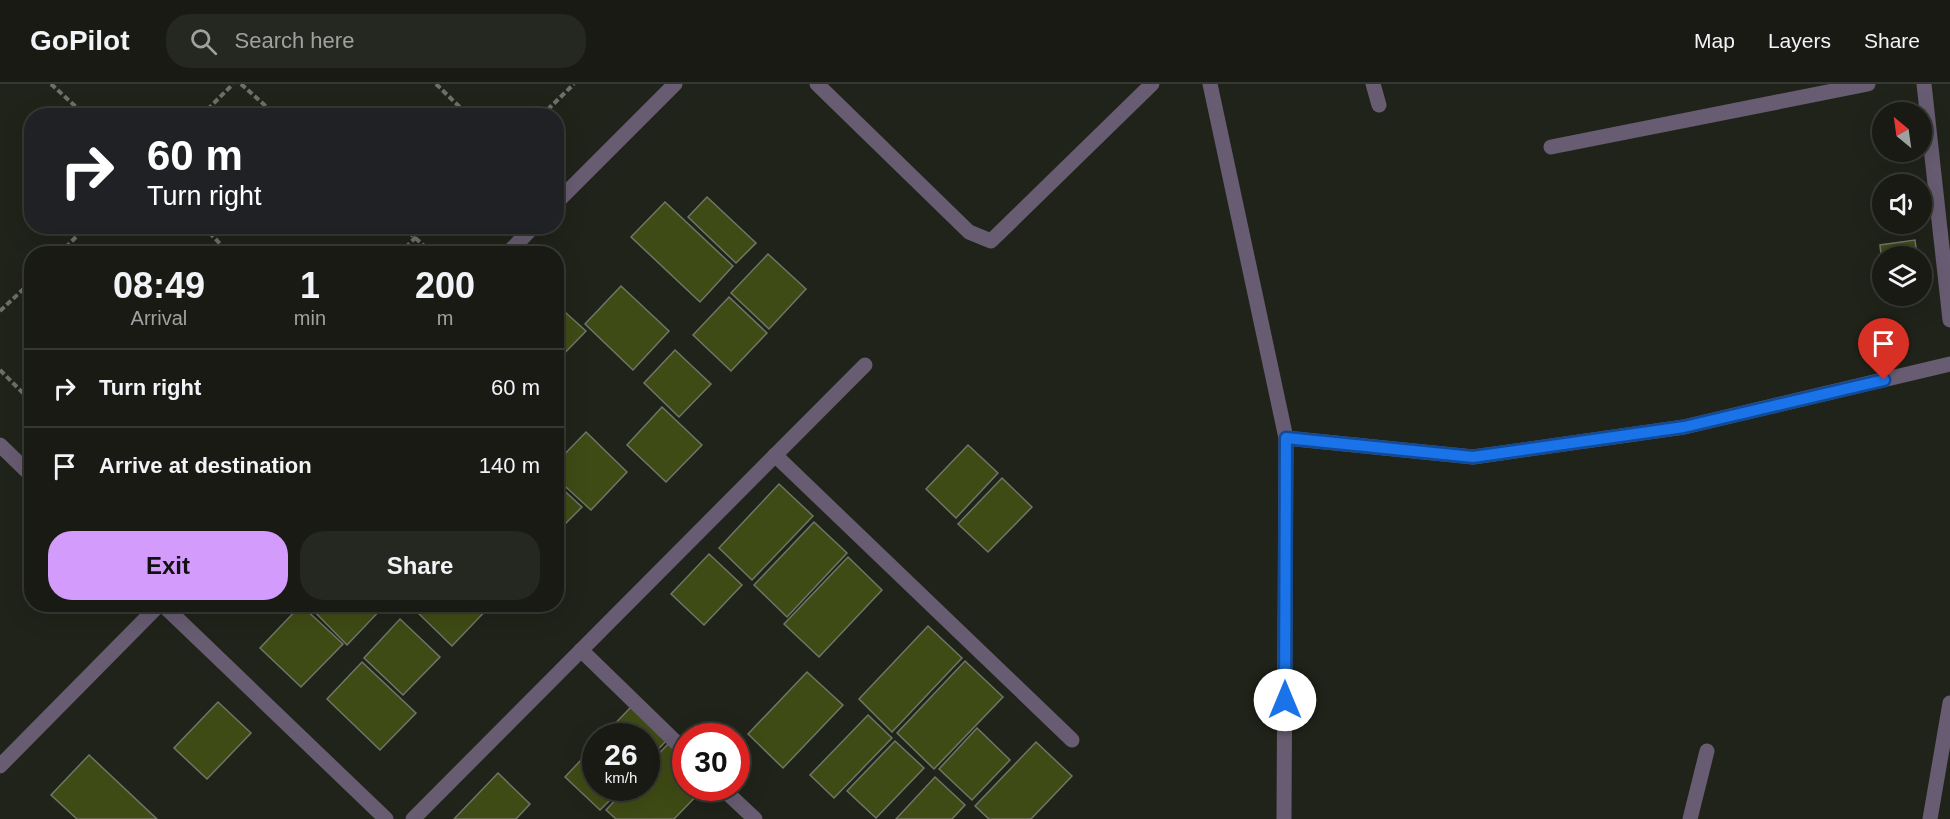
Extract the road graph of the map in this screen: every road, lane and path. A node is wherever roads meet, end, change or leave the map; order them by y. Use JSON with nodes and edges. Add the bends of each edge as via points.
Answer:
{"nodes":[{"id":1,"x":51,"y":84,"type":"edge"},
{"id":2,"x":234,"y":84,"type":"edge"},
{"id":3,"x":241,"y":84,"type":"edge"},
{"id":4,"x":436,"y":84,"type":"edge"},
{"id":5,"x":574,"y":84,"type":"edge"},
{"id":6,"x":675,"y":84,"type":"edge"},
{"id":7,"x":817,"y":84,"type":"edge"},
{"id":8,"x":1152,"y":84,"type":"edge"},
{"id":9,"x":1210,"y":84,"type":"edge"},
{"id":10,"x":1373,"y":84,"type":"edge"},
{"id":11,"x":1868,"y":84,"type":"edge"},
{"id":12,"x":1924,"y":84,"type":"edge"},
{"id":13,"x":1379,"y":105,"type":"dead end"},
{"id":14,"x":77,"y":108,"type":"edge"},
{"id":15,"x":209,"y":108,"type":"edge"},
{"id":16,"x":268,"y":108,"type":"edge"},
{"id":17,"x":461,"y":108,"type":"edge"},
{"id":18,"x":549,"y":108,"type":"edge"},
{"id":19,"x":1551,"y":147,"type":"dead end"},
{"id":20,"x":564,"y":195,"type":"edge"},
{"id":21,"x":79,"y":234,"type":"edge"},
{"id":22,"x":211,"y":234,"type":"edge"},
{"id":23,"x":411,"y":234,"type":"edge"},
{"id":24,"x":419,"y":234,"type":"edge"},
{"id":25,"x":526,"y":234,"type":"edge"},
{"id":26,"x":415,"y":238,"type":"junction"},
{"id":27,"x":67,"y":246,"type":"edge"},
{"id":28,"x":222,"y":246,"type":"edge"},
{"id":29,"x":407,"y":246,"type":"edge"},
{"id":30,"x":424,"y":246,"type":"edge"},
{"id":31,"x":515,"y":246,"type":"edge"},
{"id":32,"x":24,"y":288,"type":"edge"},
{"id":33,"x":0,"y":311,"type":"edge"},
{"id":34,"x":1950,"y":320,"type":"edge"},
{"id":35,"x":1950,"y":364,"type":"edge"},
{"id":36,"x":865,"y":365,"type":"dead end"},
{"id":37,"x":0,"y":370,"type":"edge"},
{"id":38,"x":24,"y":394,"type":"edge"},
{"id":39,"x":1286,"y":438,"type":"junction"},
{"id":40,"x":0,"y":445,"type":"edge"},
{"id":41,"x":775,"y":455,"type":"junction"},
{"id":42,"x":24,"y":468,"type":"edge"},
{"id":43,"x":153,"y":612,"type":"edge"},
{"id":44,"x":169,"y":612,"type":"edge"},
{"id":45,"x":581,"y":650,"type":"junction"},
{"id":46,"x":1950,"y":703,"type":"edge"},
{"id":47,"x":672,"y":738,"type":"edge"},
{"id":48,"x":1072,"y":740,"type":"dead end"},
{"id":49,"x":1707,"y":751,"type":"dead end"},
{"id":50,"x":0,"y":766,"type":"edge"},
{"id":51,"x":736,"y":801,"type":"edge"},
{"id":52,"x":386,"y":819,"type":"edge"},
{"id":53,"x":413,"y":819,"type":"edge"},
{"id":54,"x":755,"y":819,"type":"edge"},
{"id":55,"x":1284,"y":819,"type":"edge"},
{"id":56,"x":1690,"y":819,"type":"edge"},
{"id":57,"x":1930,"y":819,"type":"edge"}],
"edges":[{"from":1,"to":14,"type":"path"},
{"from":2,"to":15,"type":"path"},
{"from":3,"to":16,"type":"path"},
{"from":4,"to":17,"type":"path"},
{"from":5,"to":18,"type":"path"},
{"from":6,"to":20,"type":"street"},
{"from":7,"to":8,"type":"street","via":[[969,232],[991,241]]},
{"from":9,"to":39,"type":"street"},
{"from":10,"to":13,"type":"street"},
{"from":11,"to":19,"type":"street"},
{"from":12,"to":34,"type":"street"},
{"from":21,"to":27,"type":"path"},
{"from":22,"to":28,"type":"path"},
{"from":23,"to":26,"type":"path"},
{"from":24,"to":26,"type":"path"},
{"from":25,"to":31,"type":"street"},
{"from":26,"to":29,"type":"path"},
{"from":26,"to":30,"type":"path"},
{"from":32,"to":33,"type":"path"},
{"from":35,"to":39,"type":"street","via":[[1684,427],[1473,457]]},
{"from":36,"to":41,"type":"street"},
{"from":37,"to":38,"type":"path"},
{"from":39,"to":55,"type":"street"},
{"from":40,"to":42,"type":"street"},
{"from":41,"to":45,"type":"street"},
{"from":41,"to":48,"type":"street"},
{"from":43,"to":50,"type":"street"},
{"from":44,"to":52,"type":"street"},
{"from":45,"to":47,"type":"street"},
{"from":45,"to":53,"type":"street"},
{"from":46,"to":57,"type":"street"},
{"from":49,"to":56,"type":"street"},
{"from":51,"to":54,"type":"street"}]}
